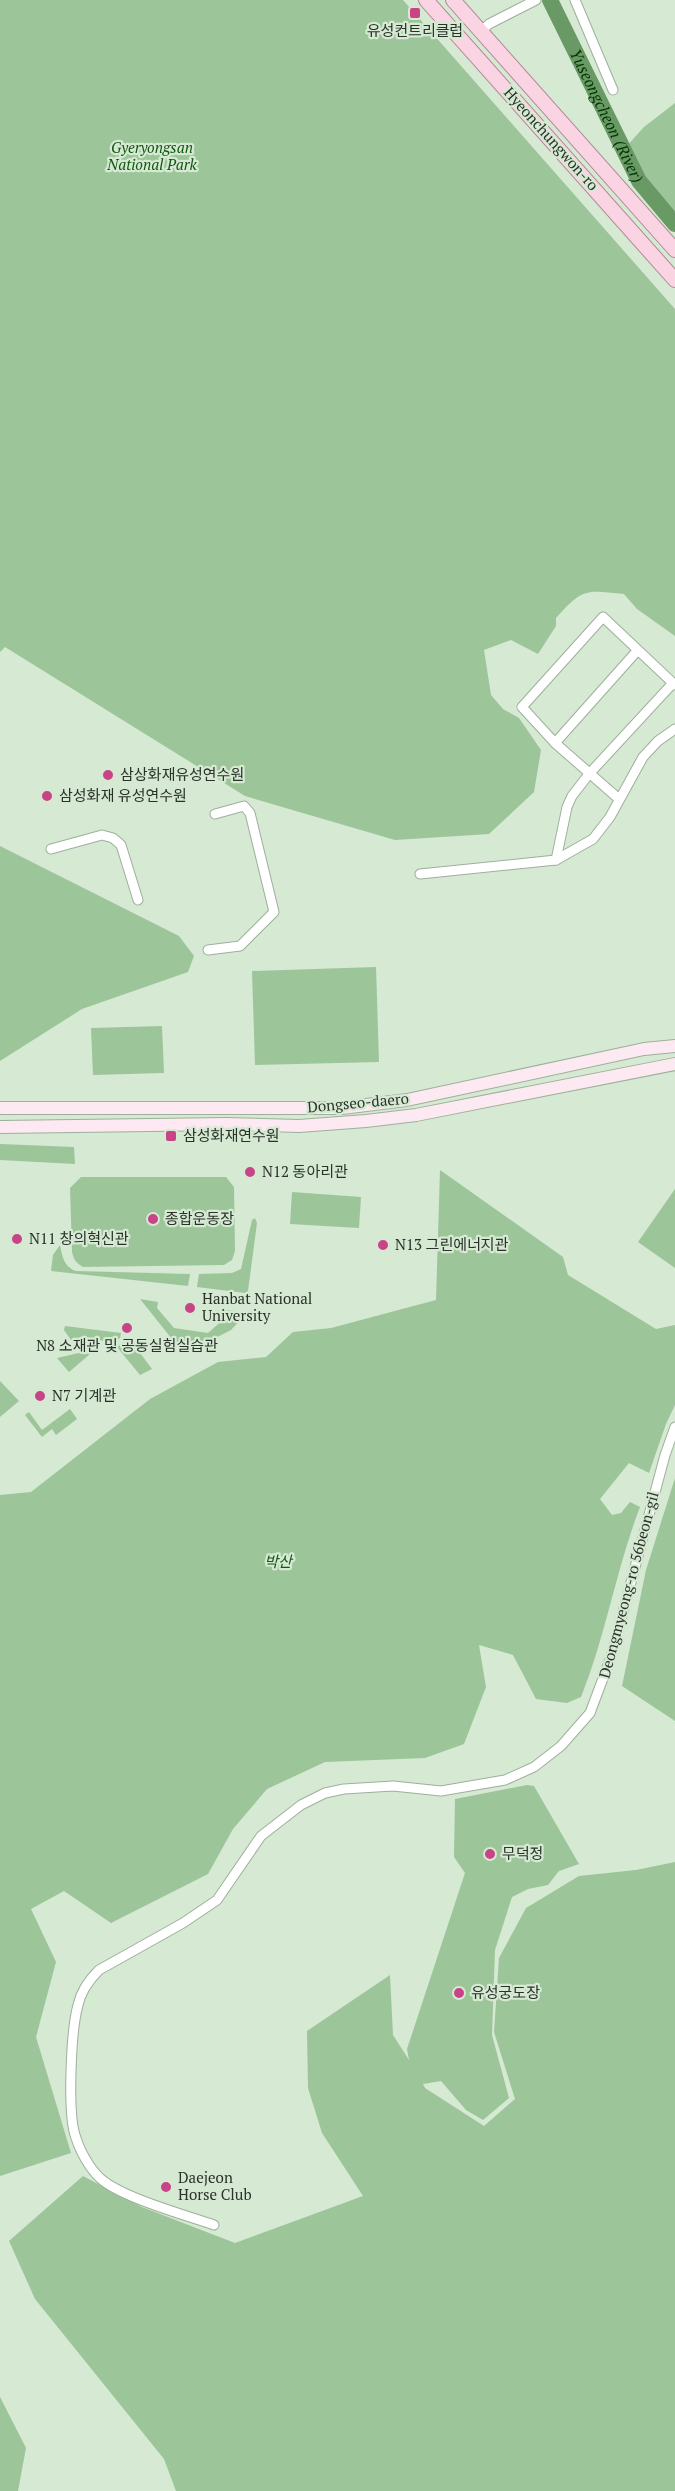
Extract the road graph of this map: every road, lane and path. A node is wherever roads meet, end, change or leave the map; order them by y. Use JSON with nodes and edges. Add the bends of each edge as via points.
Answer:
{"nodes":[{"id":1,"x":426,"y":0,"type":"edge"},
{"id":2,"x":453,"y":0,"type":"edge"},
{"id":3,"x":536,"y":0,"type":"edge"},
{"id":4,"x":575,"y":0,"type":"edge"},
{"id":5,"x":480,"y":32,"type":"junction"},
{"id":6,"x":613,"y":90,"type":"dead end"},
{"id":7,"x":675,"y":250,"type":"edge"},
{"id":8,"x":675,"y":280,"type":"edge"},
{"id":9,"x":637,"y":651,"type":"junction"},
{"id":10,"x":674,"y":684,"type":"edge"},
{"id":11,"x":675,"y":729,"type":"edge"},
{"id":12,"x":555,"y":743,"type":"junction"},
{"id":13,"x":589,"y":774,"type":"junction"},
{"id":14,"x":619,"y":799,"type":"junction"},
{"id":15,"x":215,"y":814,"type":"dead end"},
{"id":16,"x":51,"y":849,"type":"dead end"},
{"id":17,"x":556,"y":860,"type":"junction"},
{"id":18,"x":420,"y":874,"type":"dead end"},
{"id":19,"x":138,"y":900,"type":"dead end"},
{"id":20,"x":208,"y":950,"type":"dead end"},
{"id":21,"x":675,"y":1046,"type":"edge"},
{"id":22,"x":675,"y":1064,"type":"edge"},
{"id":23,"x":0,"y":1108,"type":"edge"},
{"id":24,"x":0,"y":1127,"type":"edge"},
{"id":25,"x":675,"y":1427,"type":"edge"},
{"id":26,"x":214,"y":2225,"type":"dead end"}],
"edges":[{"from":1,"to":8,"type":"main road","name":"Hyeonchungwon-ro"},
{"from":2,"to":5,"type":"main road","name":"Hyeonchungwon-ro"},
{"from":3,"to":5,"type":"street"},
{"from":4,"to":6,"type":"street"},
{"from":5,"to":7,"type":"main road","name":"Hyeonchungwon-ro"},
{"from":9,"to":10,"type":"street"},
{"from":9,"to":12,"type":"street"},
{"from":9,"to":12,"type":"street","via":[[603,617],[522,707]]},
{"from":10,"to":13,"type":"street"},
{"from":11,"to":14,"type":"street","via":[[643,757]]},
{"from":12,"to":13,"type":"street"},
{"from":13,"to":14,"type":"street"},
{"from":13,"to":17,"type":"street","via":[[567,807]]},
{"from":14,"to":17,"type":"street","via":[[593,839]]},
{"from":15,"to":20,"type":"street","via":[[244,806],[250,813],[274,912],[240,946]]},
{"from":16,"to":19,"type":"street","via":[[102,835],[113,838],[121,845]]},
{"from":17,"to":18,"type":"street"},
{"from":21,"to":23,"type":"street","name":"Dongseo-daero","via":[[644,1049],[407,1100],[342,1108]]},
{"from":22,"to":24,"type":"street","name":"Dongseo-daero","via":[[416,1115],[366,1121],[299,1126]]},
{"from":25,"to":26,"type":"street","name":"Deongmyeong-ro 56beon-gil","via":[[601,1686],[590,1713],[561,1746],[534,1767],[505,1780],[441,1791],[393,1786],[344,1789],[301,1804],[261,1836],[217,1900],[99,1970],[87,1982],[78,2004],[72,2058],[75,2138],[98,2176],[114,2189]]}]}
